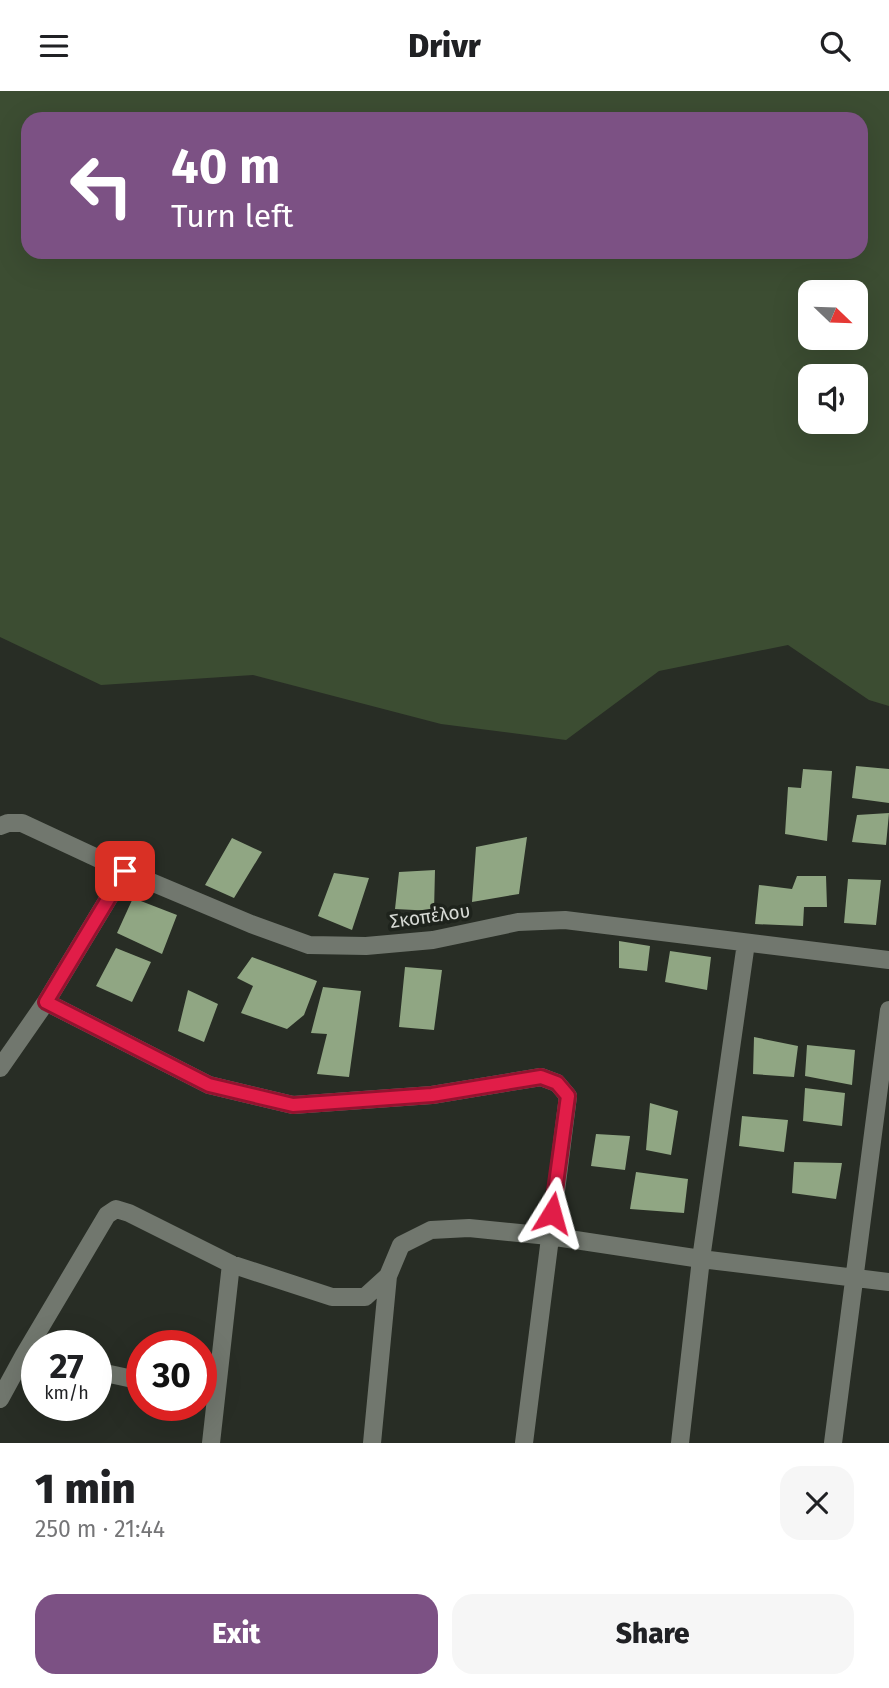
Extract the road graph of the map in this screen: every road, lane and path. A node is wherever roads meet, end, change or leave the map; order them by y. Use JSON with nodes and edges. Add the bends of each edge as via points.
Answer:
{"nodes":[{"id":1,"x":0,"y":826,"type":"edge"},
{"id":2,"x":125,"y":871,"type":"junction"},
{"id":3,"x":746,"y":943,"type":"junction"},
{"id":4,"x":889,"y":960,"type":"edge"},
{"id":5,"x":46,"y":1002,"type":"junction"},
{"id":6,"x":889,"y":1010,"type":"edge"},
{"id":7,"x":0,"y":1068,"type":"edge"},
{"id":8,"x":549,"y":1236,"type":"junction"},
{"id":9,"x":701,"y":1259,"type":"junction"},
{"id":10,"x":231,"y":1264,"type":"junction"},
{"id":11,"x":388,"y":1276,"type":"junction"},
{"id":12,"x":855,"y":1279,"type":"junction"},
{"id":13,"x":889,"y":1282,"type":"edge"},
{"id":14,"x":45,"y":1330,"type":"edge"},
{"id":15,"x":217,"y":1348,"type":"edge"},
{"id":16,"x":21,"y":1370,"type":"edge"},
{"id":17,"x":0,"y":1399,"type":"edge"},
{"id":18,"x":210,"y":1421,"type":"edge"},
{"id":19,"x":211,"y":1443,"type":"edge"},
{"id":20,"x":372,"y":1443,"type":"edge"},
{"id":21,"x":524,"y":1443,"type":"edge"},
{"id":22,"x":680,"y":1443,"type":"edge"},
{"id":23,"x":834,"y":1443,"type":"edge"}],
"edges":[{"from":1,"to":2,"type":"street","name":"Σκοπέλου","via":[[22,823]]},
{"from":2,"to":3,"type":"street","name":"Σκοπέλου","via":[[309,945],[433,940],[518,922],[565,920]]},
{"from":2,"to":5,"type":"street"},
{"from":3,"to":4,"type":"street","name":"Σκοπέλου"},
{"from":3,"to":9,"type":"street"},
{"from":5,"to":7,"type":"street"},
{"from":5,"to":8,"type":"street","via":[[209,1085],[293,1105],[432,1095],[541,1077],[557,1083],[568,1096]]},
{"from":6,"to":12,"type":"street"},
{"from":8,"to":9,"type":"street"},
{"from":8,"to":11,"type":"street","via":[[469,1228],[430,1230],[401,1245]]},
{"from":8,"to":21,"type":"street"},
{"from":9,"to":12,"type":"street"},
{"from":9,"to":22,"type":"street"},
{"from":10,"to":11,"type":"street","via":[[332,1297],[365,1297]]},
{"from":10,"to":14,"type":"street","via":[[117,1209],[107,1215]]},
{"from":10,"to":15,"type":"street"},
{"from":11,"to":20,"type":"street"},
{"from":12,"to":13,"type":"street"},
{"from":12,"to":23,"type":"street"},
{"from":16,"to":17,"type":"street"},
{"from":18,"to":19,"type":"street"}]}
